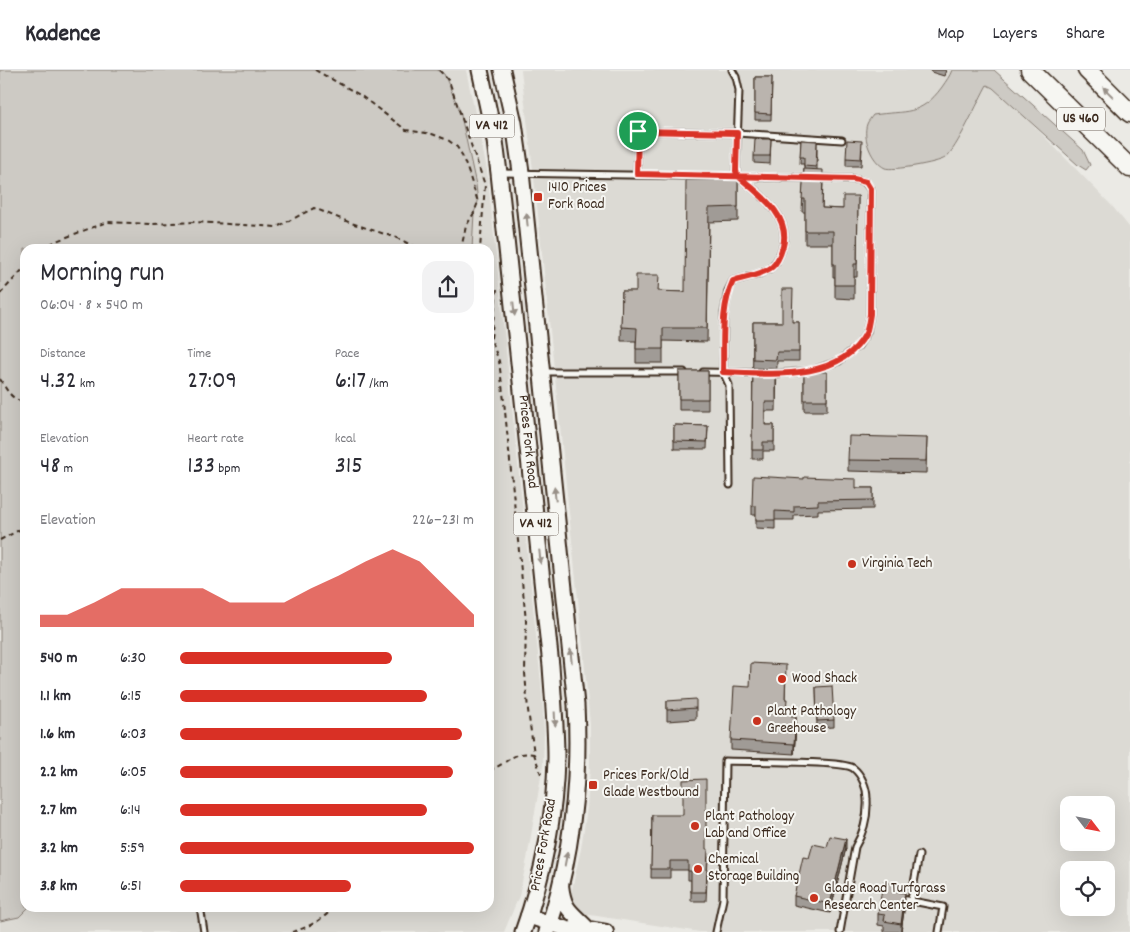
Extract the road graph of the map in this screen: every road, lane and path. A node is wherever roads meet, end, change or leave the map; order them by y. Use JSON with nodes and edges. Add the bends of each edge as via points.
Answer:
{"nodes":[{"id":1,"x":315,"y":70,"type":"edge"},
{"id":2,"x":439,"y":70,"type":"edge"},
{"id":3,"x":480,"y":70,"type":"edge"},
{"id":4,"x":502,"y":70,"type":"edge"},
{"id":5,"x":732,"y":70,"type":"edge"},
{"id":6,"x":1030,"y":70,"type":"edge"},
{"id":7,"x":1087,"y":70,"type":"edge"},
{"id":8,"x":1130,"y":113,"type":"edge"},
{"id":9,"x":737,"y":133,"type":"junction"},
{"id":10,"x":842,"y":140,"type":"dead end"},
{"id":11,"x":1130,"y":168,"type":"edge"},
{"id":12,"x":521,"y":172,"type":"junction"},
{"id":13,"x":499,"y":173,"type":"junction"},
{"id":14,"x":637,"y":174,"type":"junction"},
{"id":15,"x":738,"y":176,"type":"junction"},
{"id":16,"x":50,"y":244,"type":"edge"},
{"id":17,"x":409,"y":244,"type":"edge"},
{"id":18,"x":462,"y":244,"type":"edge"},
{"id":19,"x":480,"y":244,"type":"edge"},
{"id":20,"x":20,"y":272,"type":"edge"},
{"id":21,"x":497,"y":286,"type":"dead end"},
{"id":22,"x":0,"y":294,"type":"edge"},
{"id":23,"x":494,"y":312,"type":"edge"},
{"id":24,"x":494,"y":347,"type":"edge"},
{"id":25,"x":542,"y":372,"type":"junction"},
{"id":26,"x":723,"y":372,"type":"junction"},
{"id":27,"x":0,"y":379,"type":"edge"},
{"id":28,"x":20,"y":401,"type":"edge"},
{"id":29,"x":730,"y":485,"type":"dead end"},
{"id":30,"x":20,"y":530,"type":"edge"},
{"id":31,"x":0,"y":540,"type":"edge"},
{"id":32,"x":534,"y":754,"type":"junction"},
{"id":33,"x":494,"y":767,"type":"edge"},
{"id":34,"x":542,"y":777,"type":"dead end"},
{"id":35,"x":919,"y":855,"type":"dead end"},
{"id":36,"x":561,"y":885,"type":"junction"},
{"id":37,"x":902,"y":898,"type":"edge"},
{"id":38,"x":911,"y":900,"type":"junction"},
{"id":39,"x":201,"y":912,"type":"edge"},
{"id":40,"x":329,"y":912,"type":"edge"},
{"id":41,"x":528,"y":916,"type":"junction"},
{"id":42,"x":548,"y":928,"type":"edge"},
{"id":43,"x":588,"y":929,"type":"junction"},
{"id":44,"x":204,"y":932,"type":"edge"},
{"id":45,"x":292,"y":932,"type":"edge"},
{"id":46,"x":523,"y":932,"type":"edge"},
{"id":47,"x":606,"y":932,"type":"edge"},
{"id":48,"x":716,"y":932,"type":"edge"},
{"id":49,"x":840,"y":932,"type":"edge"},
{"id":50,"x":939,"y":932,"type":"edge"}],
"edges":[{"from":1,"to":18,"type":"path","via":[[360,95],[406,130],[432,134],[457,147],[478,202],[466,226]]},
{"from":2,"to":19,"type":"path","via":[[449,81],[485,185]]},
{"from":3,"to":13,"type":"main road","name":"Prices Fork Road","number":"VA 412"},
{"from":4,"to":12,"type":"main road","name":"Prices Fork Road","number":"VA 412"},
{"from":5,"to":9,"type":"lane","via":[[739,90]]},
{"from":6,"to":11,"type":"highway","number":"US 460"},
{"from":8,"to":7,"type":"highway","number":"US 460","one_way":true},
{"from":9,"to":10,"type":"lane"},
{"from":9,"to":14,"type":"lane","via":[[638,131]]},
{"from":9,"to":15,"type":"lane"},
{"from":12,"to":13,"type":"lane"},
{"from":12,"to":14,"type":"lane"},
{"from":25,"to":12,"type":"main road","name":"Prices Fork Road","number":"VA 412","one_way":true},
{"from":13,"to":41,"type":"main road","name":"Prices Fork Road","number":"VA 412","one_way":true,"via":[[555,720],[550,827]]},
{"from":14,"to":15,"type":"lane"},
{"from":15,"to":26,"type":"lane","via":[[776,211],[784,226],[784,240],[780,255],[772,266],[761,273],[733,281],[730,286],[724,312]]},
{"from":15,"to":26,"type":"lane","via":[[866,182],[871,190],[870,314],[867,332],[858,346],[839,361],[811,371],[769,374]]},
{"from":16,"to":17,"type":"path","via":[[107,222],[195,222],[277,227],[314,208]]},
{"from":20,"to":22,"type":"path"},
{"from":21,"to":23,"type":"path"},
{"from":24,"to":32,"type":"path","via":[[505,410],[526,620],[525,674]]},
{"from":25,"to":26,"type":"lane"},
{"from":36,"to":25,"type":"main road","name":"Prices Fork Road","number":"VA 412","one_way":true,"via":[[576,797],[578,730]]},
{"from":26,"to":29,"type":"lane","via":[[729,385]]},
{"from":27,"to":28,"type":"path","via":[[10,396]]},
{"from":30,"to":31,"type":"path"},
{"from":32,"to":33,"type":"path","via":[[520,753]]},
{"from":32,"to":34,"type":"path"},
{"from":35,"to":38,"type":"lane"},
{"from":36,"to":42,"type":"main road","name":"Prices Fork Road","number":"VA 412"},
{"from":36,"to":43,"type":"street","via":[[567,909]]},
{"from":37,"to":38,"type":"lane"},
{"from":38,"to":50,"type":"lane","via":[[943,907]]},
{"from":39,"to":44,"type":"lane"},
{"from":40,"to":45,"type":"path","via":[[321,920]]},
{"from":41,"to":42,"type":"street"},
{"from":41,"to":46,"type":"main road","name":"Prices Fork Road","number":"VA 412"},
{"from":42,"to":43,"type":"street"},
{"from":43,"to":47,"type":"street"},
{"from":48,"to":49,"type":"lane","via":[[723,899],[725,761],[830,763],[852,767],[860,776],[867,792],[868,812],[855,847]]}]}
